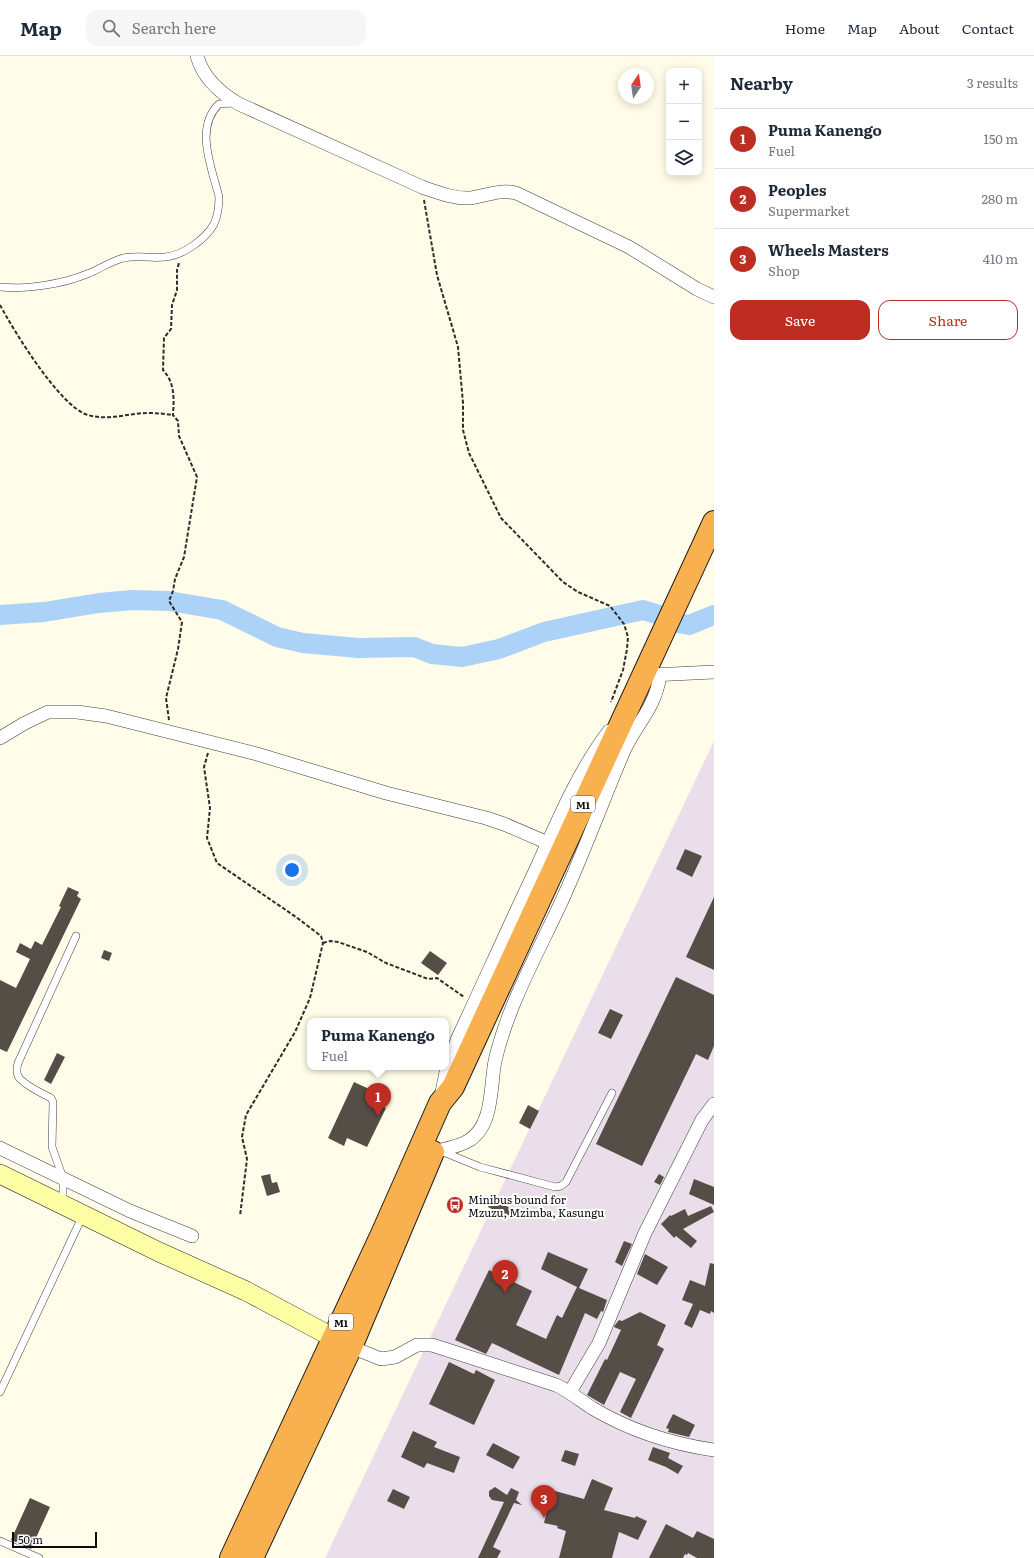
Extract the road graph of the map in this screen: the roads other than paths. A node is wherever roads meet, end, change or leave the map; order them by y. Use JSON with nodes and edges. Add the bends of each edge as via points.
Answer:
{"nodes":[{"id":1,"x":197,"y":56,"type":"edge"},
{"id":2,"x":239,"y":104,"type":"junction"},
{"id":3,"x":0,"y":287,"type":"edge"},
{"id":4,"x":714,"y":297,"type":"edge"},
{"id":5,"x":714,"y":522,"type":"edge"},
{"id":6,"x":714,"y":672,"type":"edge"},
{"id":7,"x":651,"y":675,"type":"junction"},
{"id":8,"x":619,"y":705,"type":"junction"},
{"id":9,"x":0,"y":738,"type":"edge"},
{"id":10,"x":548,"y":843,"type":"junction"},
{"id":11,"x":76,"y":936,"type":"dead end"},
{"id":12,"x":449,"y":1064,"type":"edge"},
{"id":13,"x":447,"y":1070,"type":"edge"},
{"id":14,"x":612,"y":1093,"type":"dead end"},
{"id":15,"x":447,"y":1095,"type":"junction"},
{"id":16,"x":714,"y":1104,"type":"edge"},
{"id":17,"x":0,"y":1148,"type":"edge"},
{"id":18,"x":436,"y":1151,"type":"junction"},
{"id":19,"x":0,"y":1174,"type":"edge"},
{"id":20,"x":63,"y":1178,"type":"junction"},
{"id":21,"x":63,"y":1205,"type":"junction"},
{"id":22,"x":83,"y":1214,"type":"junction"},
{"id":23,"x":192,"y":1236,"type":"dead end"},
{"id":24,"x":342,"y":1342,"type":"junction"},
{"id":25,"x":0,"y":1392,"type":"edge"},
{"id":26,"x":570,"y":1392,"type":"junction"},
{"id":27,"x":714,"y":1450,"type":"edge"},
{"id":28,"x":0,"y":1541,"type":"edge"},
{"id":29,"x":38,"y":1558,"type":"edge"},
{"id":30,"x":231,"y":1558,"type":"edge"},
{"id":31,"x":252,"y":1558,"type":"edge"}],
"edges":[{"from":1,"to":2,"type":"street","via":[[207,78]]},
{"from":2,"to":3,"type":"lane","via":[[219,104],[207,121],[205,132],[219,205],[210,230],[193,245],[164,257],[123,258],[86,275],[56,283]]},
{"from":2,"to":4,"type":"street","via":[[422,187],[459,198],[506,191],[516,193],[629,247]]},
{"from":5,"to":7,"type":"highway","number":"M1"},
{"from":6,"to":7,"type":"street"},
{"from":7,"to":8,"type":"highway","number":"M1"},
{"from":7,"to":18,"type":"street","via":[[658,691],[627,744],[581,858],[507,1020],[482,1125],[476,1135],[466,1142]]},
{"from":8,"to":10,"type":"street","via":[[573,790]]},
{"from":8,"to":15,"type":"highway","number":"M1"},
{"from":9,"to":10,"type":"street","via":[[48,712],[106,716],[257,754],[386,794],[486,818]]},
{"from":10,"to":12,"type":"street"},
{"from":11,"to":20,"type":"lane","via":[[17,1069],[22,1080],[54,1102],[52,1147]]},
{"from":13,"to":15,"type":"street"},
{"from":14,"to":18,"type":"lane","via":[[562,1186],[555,1187],[480,1167]]},
{"from":15,"to":18,"type":"highway","number":"M1","via":[[452,1106]]},
{"from":15,"to":24,"type":"highway","number":"M1","via":[[382,1234]]},
{"from":16,"to":26,"type":"street","via":[[702,1120],[645,1233],[599,1343]]},
{"from":17,"to":20,"type":"street"},
{"from":18,"to":24,"type":"highway","number":"M1"},
{"from":19,"to":21,"type":"main road"},
{"from":20,"to":21,"type":"lane"},
{"from":20,"to":23,"type":"street","via":[[130,1211]]},
{"from":21,"to":22,"type":"main road"},
{"from":22,"to":24,"type":"main road","via":[[246,1291]]},
{"from":22,"to":25,"type":"lane"},
{"from":24,"to":26,"type":"street","via":[[381,1359],[394,1357],[417,1345],[432,1345],[556,1385]]},
{"from":24,"to":30,"type":"highway","number":"M1"},
{"from":24,"to":31,"type":"highway","number":"M1"},
{"from":26,"to":27,"type":"street","via":[[593,1408],[636,1429],[672,1443]]},
{"from":28,"to":29,"type":"lane"}]}
